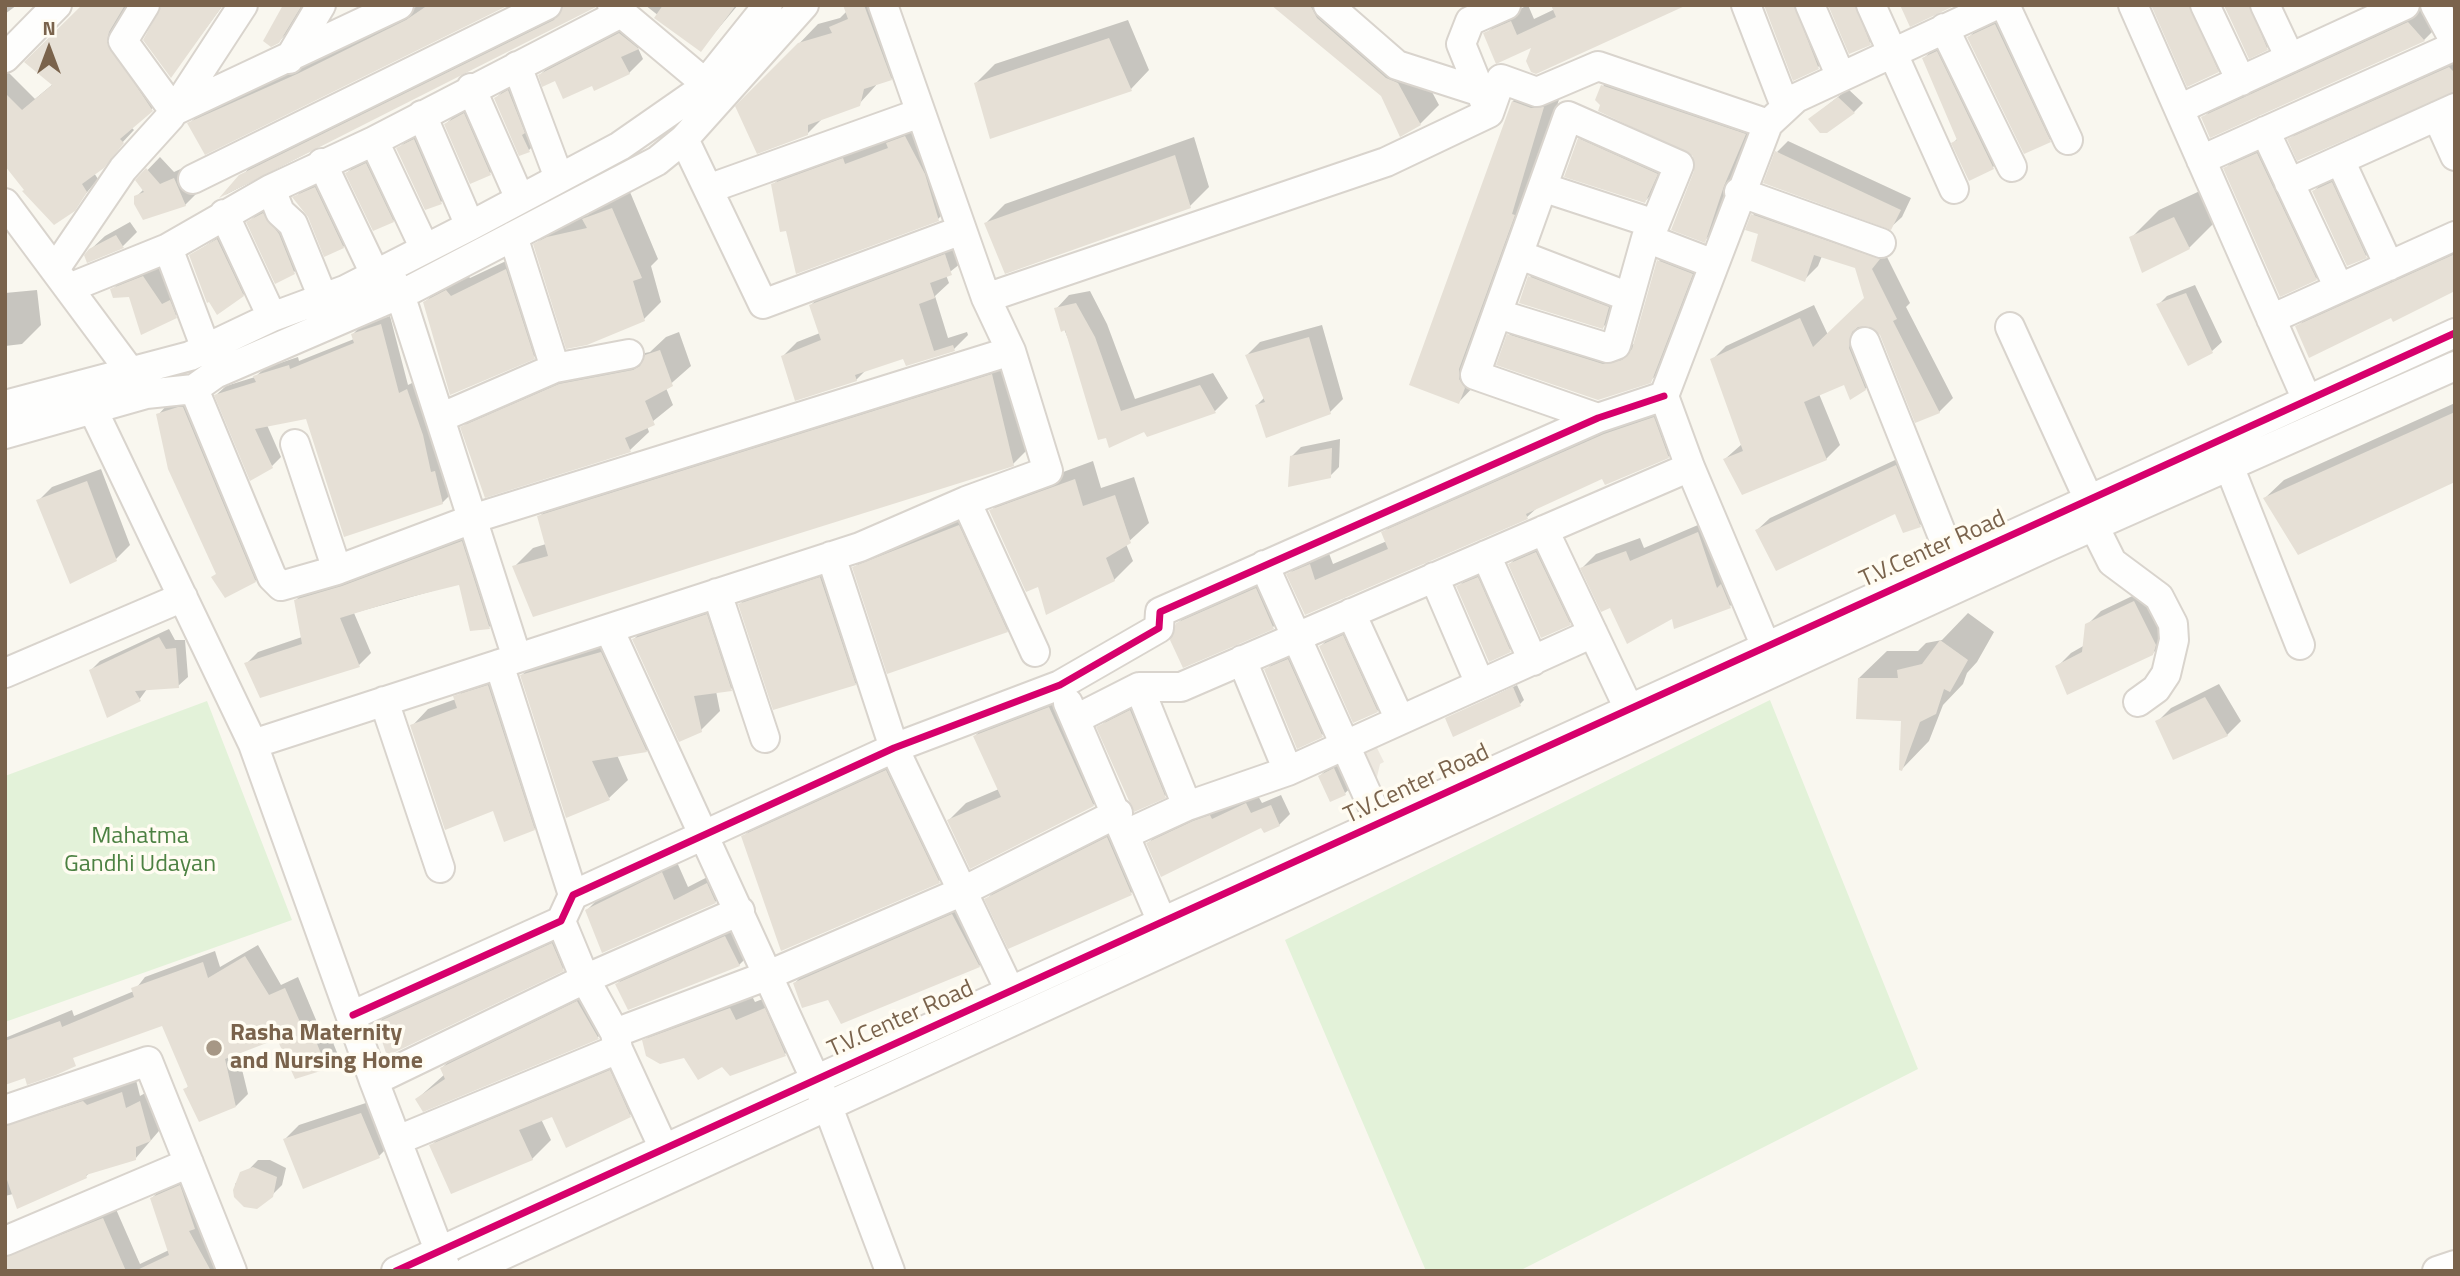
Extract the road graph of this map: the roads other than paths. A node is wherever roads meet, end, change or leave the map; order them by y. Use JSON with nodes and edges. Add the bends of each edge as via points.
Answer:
{"nodes":[{"id":1,"x":57,"y":5,"type":"edge"},
{"id":2,"x":145,"y":5,"type":"edge"},
{"id":3,"x":243,"y":5,"type":"edge"},
{"id":4,"x":321,"y":5,"type":"edge"},
{"id":5,"x":399,"y":5,"type":"edge"},
{"id":6,"x":547,"y":5,"type":"edge"},
{"id":7,"x":768,"y":5,"type":"edge"},
{"id":8,"x":804,"y":5,"type":"edge"},
{"id":9,"x":883,"y":5,"type":"edge"},
{"id":10,"x":1328,"y":5,"type":"edge"},
{"id":11,"x":1506,"y":5,"type":"edge"},
{"id":12,"x":1746,"y":5,"type":"edge"},
{"id":13,"x":1810,"y":5,"type":"edge"},
{"id":14,"x":1871,"y":5,"type":"edge"},
{"id":15,"x":1996,"y":5,"type":"edge"},
{"id":16,"x":2006,"y":5,"type":"edge"},
{"id":17,"x":2133,"y":5,"type":"edge"},
{"id":18,"x":2205,"y":5,"type":"edge"},
{"id":19,"x":2265,"y":5,"type":"edge"},
{"id":20,"x":2405,"y":5,"type":"edge"},
{"id":21,"x":2435,"y":5,"type":"edge"},
{"id":22,"x":629,"y":12,"type":"edge"},
{"id":23,"x":1944,"y":28,"type":"junction"},
{"id":24,"x":2455,"y":44,"type":"edge"},
{"id":25,"x":1893,"y":53,"type":"junction"},
{"id":26,"x":5,"y":58,"type":"edge"},
{"id":27,"x":2290,"y":58,"type":"junction"},
{"id":28,"x":289,"y":59,"type":"junction"},
{"id":29,"x":517,"y":66,"type":"junction"},
{"id":30,"x":1841,"y":77,"type":"junction"},
{"id":31,"x":2241,"y":81,"type":"junction"},
{"id":32,"x":705,"y":83,"type":"junction"},
{"id":33,"x":471,"y":88,"type":"junction"},
{"id":34,"x":1485,"y":103,"type":"junction"},
{"id":35,"x":2179,"y":109,"type":"junction"},
{"id":36,"x":174,"y":111,"type":"junction"},
{"id":37,"x":2446,"y":112,"type":"edge"},
{"id":38,"x":920,"y":113,"type":"junction"},
{"id":39,"x":422,"y":115,"type":"junction"},
{"id":40,"x":1776,"y":115,"type":"junction"},
{"id":41,"x":2266,"y":131,"type":"junction"},
{"id":42,"x":684,"y":139,"type":"junction"},
{"id":43,"x":2068,"y":140,"type":"dead end"},
{"id":44,"x":374,"y":141,"type":"junction"},
{"id":45,"x":2455,"y":156,"type":"edge"},
{"id":46,"x":2201,"y":160,"type":"junction"},
{"id":47,"x":2340,"y":160,"type":"junction"},
{"id":48,"x":322,"y":163,"type":"junction"},
{"id":49,"x":2012,"y":167,"type":"dead end"},
{"id":50,"x":559,"y":178,"type":"junction"},
{"id":51,"x":192,"y":179,"type":"dead end"},
{"id":52,"x":2289,"y":183,"type":"junction"},
{"id":53,"x":1545,"y":188,"type":"junction"},
{"id":54,"x":271,"y":189,"type":"junction"},
{"id":55,"x":708,"y":189,"type":"junction"},
{"id":56,"x":1954,"y":189,"type":"dead end"},
{"id":57,"x":1739,"y":192,"type":"junction"},
{"id":58,"x":520,"y":198,"type":"junction"},
{"id":59,"x":5,"y":203,"type":"edge"},
{"id":60,"x":224,"y":214,"type":"junction"},
{"id":61,"x":470,"y":226,"type":"junction"},
{"id":62,"x":962,"y":230,"type":"junction"},
{"id":63,"x":1651,"y":231,"type":"junction"},
{"id":64,"x":513,"y":236,"type":"junction"},
{"id":65,"x":2455,"y":236,"type":"edge"},
{"id":66,"x":1881,"y":243,"type":"dead end"},
{"id":67,"x":424,"y":247,"type":"junction"},
{"id":68,"x":168,"y":248,"type":"junction"},
{"id":69,"x":1521,"y":255,"type":"junction"},
{"id":70,"x":1713,"y":264,"type":"junction"},
{"id":71,"x":2389,"y":266,"type":"junction"},
{"id":72,"x":381,"y":271,"type":"junction"},
{"id":73,"x":62,"y":279,"type":"junction"},
{"id":74,"x":2339,"y":288,"type":"junction"},
{"id":75,"x":400,"y":294,"type":"junction"},
{"id":76,"x":1629,"y":297,"type":"junction"},
{"id":77,"x":323,"y":298,"type":"junction"},
{"id":78,"x":986,"y":299,"type":"junction"},
{"id":79,"x":1498,"y":314,"type":"junction"},
{"id":80,"x":272,"y":317,"type":"junction"},
{"id":81,"x":2272,"y":319,"type":"junction"},
{"id":82,"x":2010,"y":327,"type":"dead end"},
{"id":83,"x":2455,"y":333,"type":"edge"},
{"id":84,"x":1865,"y":342,"type":"dead end"},
{"id":85,"x":206,"y":349,"type":"junction"},
{"id":86,"x":1011,"y":351,"type":"junction"},
{"id":87,"x":629,"y":354,"type":"dead end"},
{"id":88,"x":2455,"y":366,"type":"edge"},
{"id":89,"x":555,"y":368,"type":"junction"},
{"id":90,"x":139,"y":383,"type":"junction"},
{"id":91,"x":194,"y":389,"type":"junction"},
{"id":92,"x":1664,"y":396,"type":"junction"},
{"id":93,"x":87,"y":397,"type":"junction"},
{"id":94,"x":2307,"y":400,"type":"junction"},
{"id":95,"x":5,"y":405,"type":"edge"},
{"id":96,"x":440,"y":418,"type":"junction"},
{"id":97,"x":1598,"y":418,"type":"junction"},
{"id":98,"x":5,"y":434,"type":"edge"},
{"id":99,"x":295,"y":444,"type":"dead end"},
{"id":100,"x":2229,"y":466,"type":"junction"},
{"id":101,"x":1690,"y":467,"type":"junction"},
{"id":102,"x":966,"y":501,"type":"junction"},
{"id":103,"x":2092,"y":513,"type":"junction"},
{"id":104,"x":475,"y":518,"type":"junction"},
{"id":105,"x":1544,"y":530,"type":"junction"},
{"id":106,"x":1486,"y":555,"type":"junction"},
{"id":107,"x":831,"y":556,"type":"junction"},
{"id":108,"x":1953,"y":562,"type":"junction"},
{"id":109,"x":1264,"y":565,"type":"junction"},
{"id":110,"x":337,"y":570,"type":"junction"},
{"id":111,"x":1434,"y":577,"type":"junction"},
{"id":112,"x":718,"y":593,"type":"junction"},
{"id":113,"x":183,"y":597,"type":"junction"},
{"id":114,"x":1351,"y":613,"type":"junction"},
{"id":115,"x":609,"y":629,"type":"junction"},
{"id":116,"x":1593,"y":633,"type":"junction"},
{"id":117,"x":1295,"y":638,"type":"junction"},
{"id":118,"x":2300,"y":645,"type":"dead end"},
{"id":119,"x":1766,"y":647,"type":"junction"},
{"id":120,"x":1035,"y":652,"type":"dead end"},
{"id":121,"x":1242,"y":660,"type":"junction"},
{"id":122,"x":1533,"y":660,"type":"junction"},
{"id":123,"x":508,"y":661,"type":"junction"},
{"id":124,"x":5,"y":673,"type":"edge"},
{"id":125,"x":1480,"y":684,"type":"junction"},
{"id":126,"x":1060,"y":685,"type":"junction"},
{"id":127,"x":1139,"y":687,"type":"junction"},
{"id":128,"x":384,"y":701,"type":"junction"},
{"id":129,"x":2138,"y":702,"type":"dead end"},
{"id":130,"x":1629,"y":709,"type":"junction"},
{"id":131,"x":1076,"y":719,"type":"junction"},
{"id":132,"x":1400,"y":720,"type":"junction"},
{"id":133,"x":765,"y":738,"type":"dead end"},
{"id":134,"x":253,"y":744,"type":"junction"},
{"id":135,"x":1344,"y":745,"type":"junction"},
{"id":136,"x":894,"y":748,"type":"junction"},
{"id":137,"x":1289,"y":771,"type":"junction"},
{"id":138,"x":1187,"y":806,"type":"junction"},
{"id":139,"x":1122,"y":823,"type":"junction"},
{"id":140,"x":1380,"y":823,"type":"junction"},
{"id":141,"x":704,"y":836,"type":"junction"},
{"id":142,"x":440,"y":868,"type":"dead end"},
{"id":143,"x":961,"y":892,"type":"junction"},
{"id":144,"x":573,"y":895,"type":"junction"},
{"id":145,"x":740,"y":911,"type":"junction"},
{"id":146,"x":561,"y":921,"type":"junction"},
{"id":147,"x":1162,"y":922,"type":"junction"},
{"id":148,"x":766,"y":976,"type":"junction"},
{"id":149,"x":585,"y":979,"type":"junction"},
{"id":150,"x":1010,"y":991,"type":"junction"},
{"id":151,"x":352,"y":1015,"type":"junction"},
{"id":152,"x":616,"y":1041,"type":"junction"},
{"id":153,"x":374,"y":1081,"type":"junction"},
{"id":154,"x":814,"y":1081,"type":"junction"},
{"id":155,"x":828,"y":1107,"type":"junction"},
{"id":156,"x":5,"y":1110,"type":"edge"},
{"id":157,"x":398,"y":1140,"type":"junction"},
{"id":158,"x":664,"y":1149,"type":"junction"},
{"id":159,"x":189,"y":1163,"type":"junction"},
{"id":160,"x":5,"y":1241,"type":"edge"},
{"id":161,"x":443,"y":1261,"type":"edge"},
{"id":162,"x":2455,"y":1265,"type":"edge"},
{"id":163,"x":232,"y":1271,"type":"edge"},
{"id":164,"x":396,"y":1271,"type":"edge"},
{"id":165,"x":468,"y":1271,"type":"edge"},
{"id":166,"x":890,"y":1271,"type":"edge"},
{"id":167,"x":2437,"y":1271,"type":"edge"}],
"edges":[{"from":1,"to":26,"type":"street"},
{"from":2,"to":36,"type":"street","via":[[123,41]]},
{"from":3,"to":36,"type":"street"},
{"from":4,"to":28,"type":"street"},
{"from":5,"to":28,"type":"street"},
{"from":6,"to":51,"type":"street"},
{"from":7,"to":32,"type":"street"},
{"from":8,"to":42,"type":"street"},
{"from":9,"to":38,"type":"street"},
{"from":10,"to":34,"type":"street","via":[[1397,65]]},
{"from":11,"to":34,"type":"street","via":[[1470,21],[1461,44]]},
{"from":12,"to":40,"type":"street"},
{"from":13,"to":30,"type":"street"},
{"from":14,"to":25,"type":"street"},
{"from":15,"to":23,"type":"street"},
{"from":16,"to":43,"type":"street"},
{"from":17,"to":35,"type":"street"},
{"from":18,"to":31,"type":"street"},
{"from":19,"to":27,"type":"street"},
{"from":20,"to":27,"type":"street"},
{"from":21,"to":24,"type":"street"},
{"from":22,"to":29,"type":"street"},
{"from":22,"to":32,"type":"street"},
{"from":23,"to":25,"type":"street"},
{"from":23,"to":49,"type":"street"},
{"from":24,"to":41,"type":"street"},
{"from":25,"to":30,"type":"street"},
{"from":25,"to":56,"type":"street"},
{"from":27,"to":31,"type":"street"},
{"from":28,"to":36,"type":"street"},
{"from":29,"to":33,"type":"street"},
{"from":29,"to":50,"type":"street"},
{"from":30,"to":40,"type":"street"},
{"from":31,"to":35,"type":"street"},
{"from":32,"to":50,"type":"street","via":[[620,146]]},
{"from":33,"to":39,"type":"street"},
{"from":33,"to":58,"type":"street"},
{"from":34,"to":40,"type":"street","via":[[1501,79],[1537,92],[1598,66]]},
{"from":34,"to":78,"type":"street","via":[[1386,162]]},
{"from":35,"to":46,"type":"street"},
{"from":36,"to":73,"type":"street","via":[[122,169]]},
{"from":37,"to":45,"type":"street"},
{"from":37,"to":47,"type":"street"},
{"from":38,"to":55,"type":"street"},
{"from":38,"to":62,"type":"street"},
{"from":39,"to":44,"type":"street"},
{"from":39,"to":61,"type":"street"},
{"from":40,"to":57,"type":"street"},
{"from":41,"to":46,"type":"street"},
{"from":41,"to":52,"type":"street"},
{"from":42,"to":55,"type":"street"},
{"from":42,"to":64,"type":"street","via":[[657,161]]},
{"from":44,"to":48,"type":"street"},
{"from":44,"to":67,"type":"street"},
{"from":46,"to":81,"type":"street"},
{"from":47,"to":52,"type":"street"},
{"from":47,"to":71,"type":"street"},
{"from":48,"to":54,"type":"street"},
{"from":48,"to":72,"type":"street"},
{"from":50,"to":58,"type":"street"},
{"from":52,"to":74,"type":"street"},
{"from":53,"to":63,"type":"street"},
{"from":53,"to":63,"type":"street","via":[[1568,116],[1679,165]]},
{"from":53,"to":69,"type":"street"},
{"from":54,"to":60,"type":"street"},
{"from":54,"to":77,"type":"street","via":[[281,212],[293,224]]},
{"from":55,"to":62,"type":"street","via":[[763,304]]},
{"from":57,"to":66,"type":"street"},
{"from":57,"to":70,"type":"street"},
{"from":58,"to":61,"type":"street"},
{"from":59,"to":73,"type":"street"},
{"from":60,"to":68,"type":"street"},
{"from":60,"to":80,"type":"street"},
{"from":61,"to":67,"type":"street"},
{"from":62,"to":78,"type":"street"},
{"from":63,"to":70,"type":"street"},
{"from":63,"to":76,"type":"street"},
{"from":64,"to":75,"type":"street"},
{"from":64,"to":89,"type":"street"},
{"from":65,"to":71,"type":"street"},
{"from":67,"to":72,"type":"street"},
{"from":68,"to":73,"type":"street"},
{"from":68,"to":85,"type":"street"},
{"from":69,"to":76,"type":"street"},
{"from":69,"to":79,"type":"street"},
{"from":70,"to":92,"type":"street"},
{"from":71,"to":74,"type":"street"},
{"from":72,"to":75,"type":"street"},
{"from":72,"to":77,"type":"street"},
{"from":73,"to":90,"type":"street"},
{"from":74,"to":81,"type":"street"},
{"from":75,"to":91,"type":"street","via":[[215,374]]},
{"from":75,"to":96,"type":"street"},
{"from":76,"to":79,"type":"street","via":[[1616,345],[1608,348]]},
{"from":77,"to":80,"type":"street"},
{"from":78,"to":86,"type":"street"},
{"from":79,"to":97,"type":"street","via":[[1475,375]]},
{"from":80,"to":85,"type":"street"},
{"from":81,"to":94,"type":"street"},
{"from":82,"to":103,"type":"street"},
{"from":83,"to":94,"type":"street","name":"T.V.Center Road"},
{"from":84,"to":108,"type":"street"},
{"from":85,"to":90,"type":"street"},
{"from":86,"to":102,"type":"street","via":[[1048,471]]},
{"from":86,"to":104,"type":"street"},
{"from":87,"to":89,"type":"street"},
{"from":88,"to":100,"type":"street","name":"T.V.Center Road"},
{"from":89,"to":96,"type":"street"},
{"from":90,"to":91,"type":"street"},
{"from":90,"to":93,"type":"street"},
{"from":91,"to":110,"type":"street","via":[[272,577],[281,586]]},
{"from":92,"to":97,"type":"street"},
{"from":92,"to":101,"type":"street"},
{"from":93,"to":95,"type":"street"},
{"from":93,"to":98,"type":"street"},
{"from":93,"to":113,"type":"street"},
{"from":94,"to":103,"type":"street","name":"T.V.Center Road"},
{"from":96,"to":104,"type":"street"},
{"from":97,"to":109,"type":"street"},
{"from":99,"to":110,"type":"street"},
{"from":100,"to":103,"type":"street","name":"T.V.Center Road"},
{"from":100,"to":118,"type":"street"},
{"from":101,"to":105,"type":"street"},
{"from":101,"to":119,"type":"street"},
{"from":102,"to":107,"type":"street"},
{"from":102,"to":120,"type":"street"},
{"from":103,"to":108,"type":"street","name":"T.V.Center Road"},
{"from":103,"to":129,"type":"street","via":[[2112,562],[2159,597],[2173,624],[2166,674],[2156,689]]},
{"from":103,"to":155,"type":"street","name":"T.V.Center Road"},
{"from":104,"to":110,"type":"street"},
{"from":104,"to":123,"type":"street"},
{"from":105,"to":106,"type":"street"},
{"from":105,"to":116,"type":"street"},
{"from":106,"to":111,"type":"street"},
{"from":106,"to":122,"type":"street"},
{"from":107,"to":112,"type":"street"},
{"from":107,"to":136,"type":"street"},
{"from":108,"to":119,"type":"street","name":"T.V.Center Road"},
{"from":109,"to":117,"type":"street"},
{"from":109,"to":126,"type":"street","via":[[1160,612],[1159,628]]},
{"from":111,"to":114,"type":"street"},
{"from":111,"to":125,"type":"street"},
{"from":112,"to":115,"type":"street"},
{"from":112,"to":133,"type":"street"},
{"from":113,"to":124,"type":"street"},
{"from":113,"to":134,"type":"street"},
{"from":114,"to":117,"type":"street"},
{"from":114,"to":132,"type":"street"},
{"from":115,"to":123,"type":"street"},
{"from":115,"to":141,"type":"street"},
{"from":116,"to":122,"type":"street"},
{"from":116,"to":130,"type":"street"},
{"from":117,"to":121,"type":"street"},
{"from":117,"to":135,"type":"street"},
{"from":119,"to":130,"type":"street","name":"T.V.Center Road"},
{"from":121,"to":127,"type":"street","via":[[1181,687]]},
{"from":121,"to":137,"type":"street"},
{"from":122,"to":125,"type":"street"},
{"from":123,"to":128,"type":"street"},
{"from":123,"to":144,"type":"street"},
{"from":125,"to":132,"type":"street"},
{"from":126,"to":131,"type":"street"},
{"from":126,"to":136,"type":"street"},
{"from":127,"to":131,"type":"street"},
{"from":127,"to":138,"type":"street"},
{"from":128,"to":134,"type":"street"},
{"from":128,"to":142,"type":"street"},
{"from":130,"to":140,"type":"street","name":"T.V.Center Road"},
{"from":131,"to":139,"type":"street"},
{"from":132,"to":135,"type":"street"},
{"from":134,"to":151,"type":"street"},
{"from":135,"to":137,"type":"street"},
{"from":135,"to":140,"type":"street"},
{"from":136,"to":141,"type":"street"},
{"from":136,"to":143,"type":"street"},
{"from":137,"to":138,"type":"street"},
{"from":138,"to":139,"type":"street"},
{"from":139,"to":143,"type":"street"},
{"from":139,"to":147,"type":"street"},
{"from":140,"to":147,"type":"street","name":"T.V.Center Road"},
{"from":141,"to":144,"type":"street"},
{"from":141,"to":145,"type":"street"},
{"from":143,"to":148,"type":"street"},
{"from":143,"to":150,"type":"street"},
{"from":144,"to":146,"type":"street"},
{"from":145,"to":148,"type":"street"},
{"from":145,"to":149,"type":"street"},
{"from":146,"to":149,"type":"street"},
{"from":146,"to":151,"type":"street"},
{"from":147,"to":150,"type":"street","name":"T.V.Center Road"},
{"from":148,"to":152,"type":"street"},
{"from":148,"to":154,"type":"street"},
{"from":149,"to":152,"type":"street"},
{"from":149,"to":153,"type":"street"},
{"from":150,"to":154,"type":"street","name":"T.V.Center Road"},
{"from":151,"to":153,"type":"street"},
{"from":152,"to":157,"type":"street"},
{"from":152,"to":158,"type":"street"},
{"from":153,"to":157,"type":"street"},
{"from":154,"to":155,"type":"street"},
{"from":154,"to":158,"type":"street","name":"T.V.Center Road"},
{"from":155,"to":165,"type":"street","name":"T.V.Center Road"},
{"from":155,"to":166,"type":"street"},
{"from":156,"to":159,"type":"street","via":[[148,1061]]},
{"from":157,"to":161,"type":"street"},
{"from":158,"to":161,"type":"street","name":"T.V.Center Road"},
{"from":159,"to":160,"type":"street"},
{"from":159,"to":163,"type":"street"},
{"from":161,"to":164,"type":"street","name":"T.V.Center Road"},
{"from":162,"to":167,"type":"street"}]}
